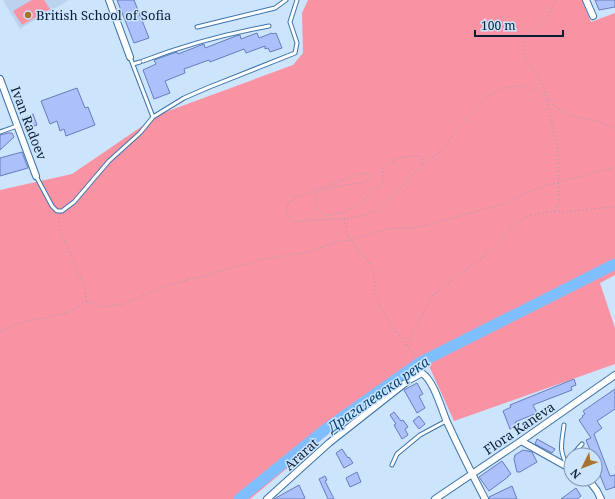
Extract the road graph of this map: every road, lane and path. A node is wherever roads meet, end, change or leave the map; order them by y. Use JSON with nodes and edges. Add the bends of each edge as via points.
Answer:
{"nodes":[{"id":1,"x":109,"y":0,"type":"edge"},
{"id":2,"x":286,"y":0,"type":"edge"},
{"id":3,"x":297,"y":0,"type":"edge"},
{"id":4,"x":556,"y":0,"type":"edge"},
{"id":5,"x":586,"y":0,"type":"edge"},
{"id":6,"x":593,"y":16,"type":"dead end"},
{"id":7,"x":269,"y":26,"type":"dead end"},
{"id":8,"x":197,"y":27,"type":"dead end"},
{"id":9,"x":130,"y":58,"type":"joint"},
{"id":10,"x":133,"y":64,"type":"junction"},
{"id":11,"x":0,"y":79,"type":"edge"},
{"id":12,"x":546,"y":98,"type":"junction"},
{"id":13,"x":153,"y":117,"type":"junction"},
{"id":14,"x":18,"y":126,"type":"junction"},
{"id":15,"x":615,"y":129,"type":"edge"},
{"id":16,"x":0,"y":132,"type":"edge"},
{"id":17,"x":422,"y":164,"type":"junction"},
{"id":18,"x":615,"y":167,"type":"edge"},
{"id":19,"x":36,"y":176,"type":"joint"},
{"id":20,"x":558,"y":181,"type":"junction"},
{"id":21,"x":615,"y":207,"type":"edge"},
{"id":22,"x":62,"y":211,"type":"junction"},
{"id":23,"x":555,"y":211,"type":"junction"},
{"id":24,"x":344,"y":219,"type":"junction"},
{"id":25,"x":352,"y":240,"type":"junction"},
{"id":26,"x":86,"y":301,"type":"junction"},
{"id":27,"x":0,"y":332,"type":"edge"},
{"id":28,"x":406,"y":345,"type":"junction"},
{"id":29,"x":422,"y":373,"type":"junction"},
{"id":30,"x":615,"y":375,"type":"edge"},
{"id":31,"x":446,"y":421,"type":"junction"},
{"id":32,"x":564,"y":425,"type":"dead end"},
{"id":33,"x":521,"y":441,"type":"junction"},
{"id":34,"x":582,"y":444,"type":"dead end"},
{"id":35,"x":580,"y":447,"type":"edge"},
{"id":36,"x":563,"y":457,"type":"edge"},
{"id":37,"x":563,"y":463,"type":"edge"},
{"id":38,"x":392,"y":465,"type":"dead end"},
{"id":39,"x":472,"y":473,"type":"junction"},
{"id":40,"x":595,"y":487,"type":"edge"},
{"id":41,"x":267,"y":499,"type":"edge"},
{"id":42,"x":435,"y":499,"type":"edge"},
{"id":43,"x":485,"y":499,"type":"edge"},
{"id":44,"x":601,"y":499,"type":"edge"}],
"edges":[{"from":1,"to":9,"type":"street"},
{"from":2,"to":8,"type":"lane","via":[[275,8]]},
{"from":3,"to":13,"type":"lane","via":[[290,22],[297,43],[295,53],[184,98]]},
{"from":4,"to":12,"type":"path","via":[[549,15],[526,37],[523,47],[524,56],[543,85]]},
{"from":5,"to":6,"type":"street"},
{"from":7,"to":10,"type":"lane","via":[[177,48]]},
{"from":9,"to":10,"type":"lane"},
{"from":10,"to":13,"type":"lane"},
{"from":11,"to":14,"type":"street","name":"Ivan Radoev"},
{"from":12,"to":15,"type":"path","via":[[564,112]]},
{"from":12,"to":17,"type":"path","via":[[536,88],[523,86],[505,87],[488,96],[452,135],[446,147]]},
{"from":12,"to":20,"type":"path","via":[[558,151]]},
{"from":13,"to":22,"type":"lane","via":[[140,133],[109,161],[74,202]]},
{"from":14,"to":16,"type":"lane"},
{"from":14,"to":19,"type":"street","name":"Ivan Radoev"},
{"from":17,"to":24,"type":"path","via":[[384,205],[367,214]]},
{"from":17,"to":24,"type":"path","via":[[422,158],[419,156],[409,156],[387,163],[382,170],[384,179],[380,185],[357,205],[341,213],[324,214],[317,207],[314,199],[316,194],[345,185],[364,183],[370,177],[368,174],[361,173],[333,183],[298,197],[287,205],[288,215],[293,222]]},
{"from":18,"to":20,"type":"path"},
{"from":19,"to":22,"type":"lane","via":[[52,206],[57,211]]},
{"from":20,"to":23,"type":"path","via":[[558,204]]},
{"from":20,"to":25,"type":"path","via":[[528,192],[508,203],[414,228],[391,228]]},
{"from":21,"to":23,"type":"path"},
{"from":22,"to":26,"type":"path","via":[[58,218],[58,226],[85,288]]},
{"from":23,"to":28,"type":"path","via":[[528,216],[521,220],[491,251],[433,295]]},
{"from":24,"to":25,"type":"path","via":[[348,237]]},
{"from":25,"to":26,"type":"path","via":[[168,285],[124,304],[103,307]]},
{"from":25,"to":28,"type":"path","via":[[369,262],[375,281],[375,297],[380,307]]},
{"from":26,"to":27,"type":"path","via":[[57,317],[20,324]]},
{"from":28,"to":29,"type":"path"},
{"from":29,"to":31,"type":"street","via":[[431,385]]},
{"from":29,"to":41,"type":"street","name":"Ararat","via":[[409,380],[329,443]]},
{"from":30,"to":33,"type":"street","name":"Flora Kaneva"},
{"from":31,"to":38,"type":"lane","via":[[420,435],[397,454]]},
{"from":31,"to":39,"type":"street"},
{"from":32,"to":36,"type":"lane"},
{"from":33,"to":37,"type":"street"},
{"from":33,"to":39,"type":"street","name":"Flora Kaneva"},
{"from":34,"to":35,"type":"lane"},
{"from":39,"to":42,"type":"street","name":"Flora Kaneva"},
{"from":39,"to":43,"type":"street"},
{"from":40,"to":44,"type":"street"}]}
